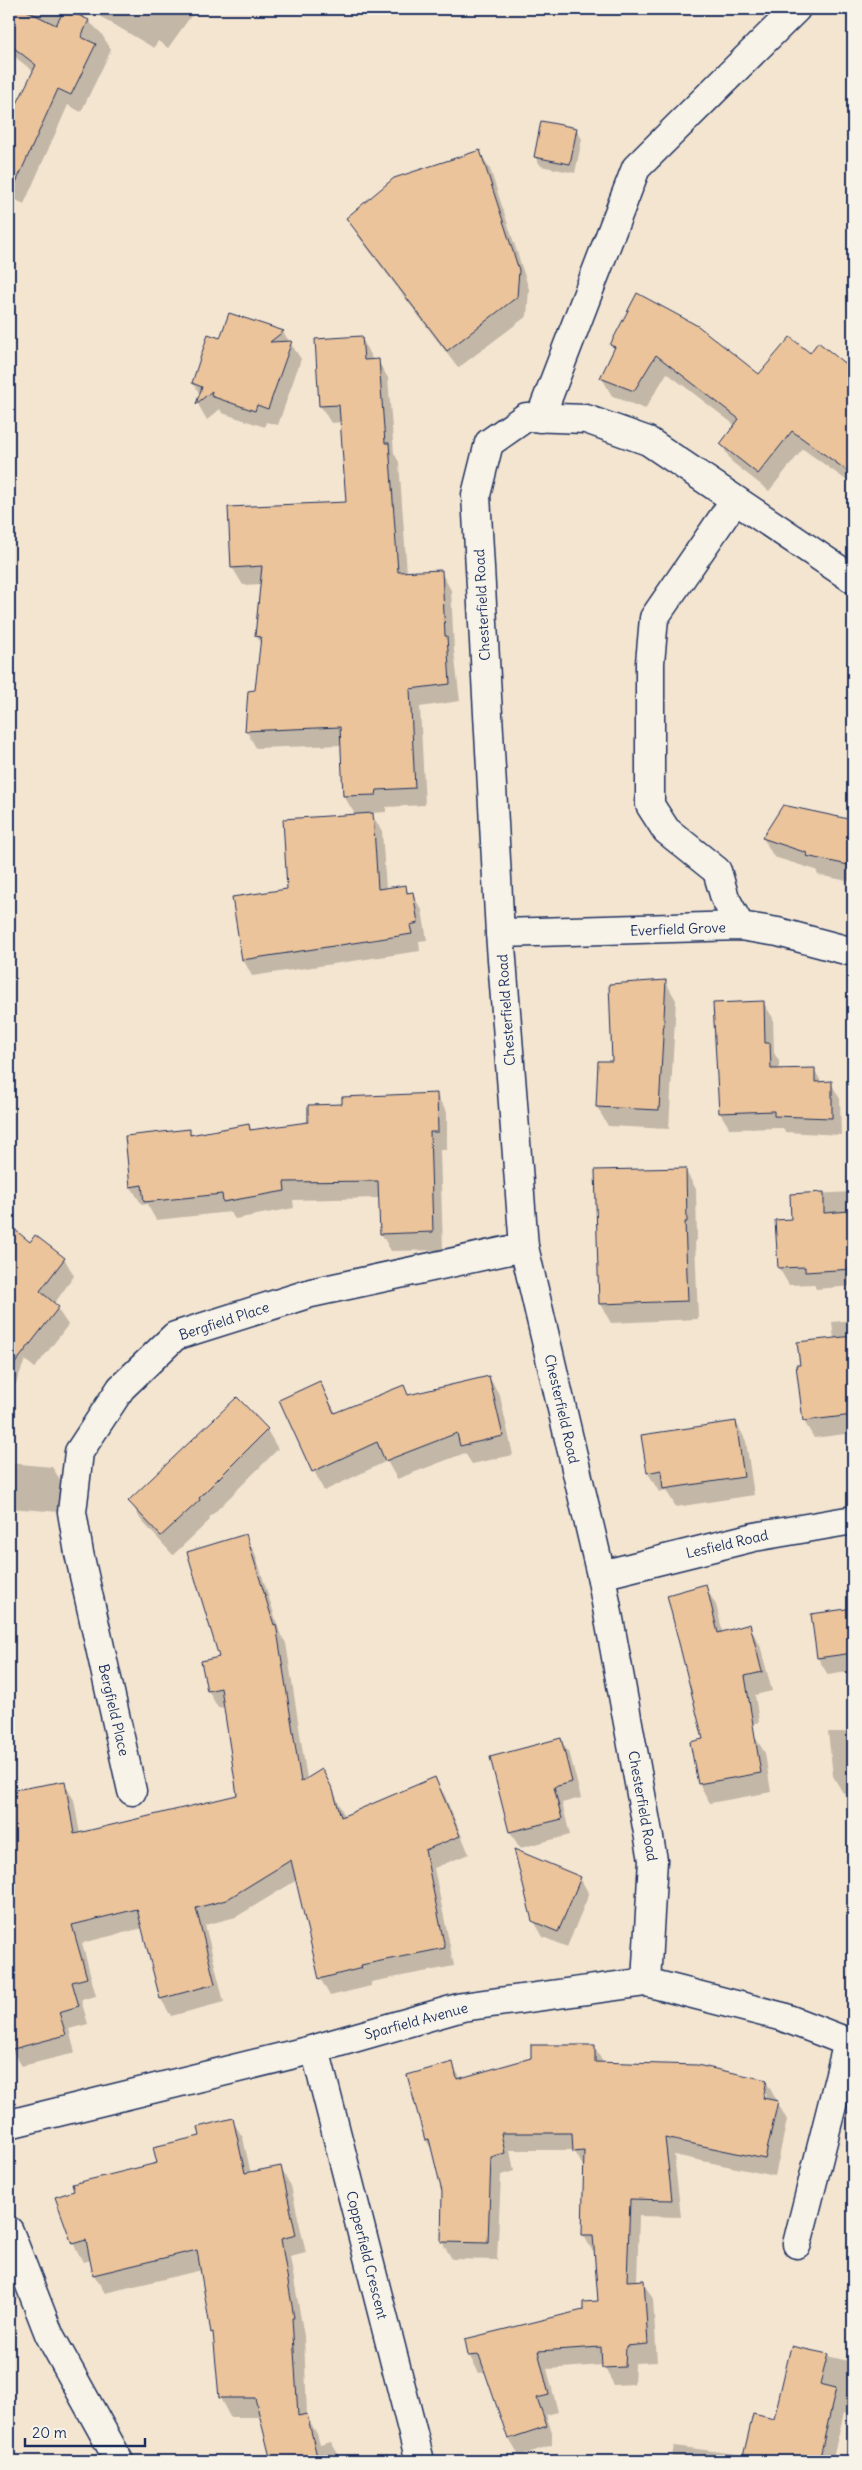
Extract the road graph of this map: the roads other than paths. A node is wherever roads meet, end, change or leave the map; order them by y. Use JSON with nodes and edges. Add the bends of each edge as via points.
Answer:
{"nodes":[{"id":1,"x":796,"y":9,"type":"edge"},
{"id":2,"x":540,"y":418,"type":"junction"},
{"id":3,"x":736,"y":500,"type":"junction"},
{"id":4,"x":853,"y":579,"type":"edge"},
{"id":5,"x":740,"y":926,"type":"junction"},
{"id":6,"x":500,"y":933,"type":"junction"},
{"id":7,"x":853,"y":952,"type":"edge"},
{"id":8,"x":524,"y":1247,"type":"junction"},
{"id":9,"x":853,"y":1520,"type":"edge"},
{"id":10,"x":601,"y":1575,"type":"junction"},
{"id":11,"x":132,"y":1792,"type":"dead end"},
{"id":12,"x":646,"y":1982,"type":"junction"},
{"id":13,"x":851,"y":2043,"type":"edge"},
{"id":14,"x":314,"y":2049,"type":"junction"},
{"id":15,"x":9,"y":2124,"type":"edge"},
{"id":16,"x":9,"y":2231,"type":"edge"},
{"id":17,"x":797,"y":2244,"type":"dead end"},
{"id":18,"x":119,"y":2461,"type":"edge"},
{"id":19,"x":420,"y":2461,"type":"edge"}],
"edges":[{"from":1,"to":2,"type":"street","via":[[636,168]]},
{"from":2,"to":3,"type":"street","name":"Chesterfield Road","via":[[586,419],[648,441]]},
{"from":2,"to":6,"type":"street","name":"Chesterfield Road","via":[[526,417],[490,443],[476,495]]},
{"from":3,"to":4,"type":"street","name":"Chesterfield Road"},
{"from":3,"to":5,"type":"street","via":[[654,618],[650,663],[650,805],[666,830],[717,871],[725,898]]},
{"from":5,"to":6,"type":"street","name":"Everfield Grove"},
{"from":5,"to":7,"type":"street","name":"Everfield Grove","via":[[778,932]]},
{"from":6,"to":8,"type":"street","name":"Chesterfield Road"},
{"from":8,"to":10,"type":"street","name":"Chesterfield Road"},
{"from":8,"to":11,"type":"street","name":"Bergfield Place","via":[[311,1293],[175,1336],[122,1388],[79,1452],[72,1512]]},
{"from":9,"to":10,"type":"street","name":"Lesfield Road","via":[[754,1537]]},
{"from":10,"to":12,"type":"street","name":"Chesterfield Road","via":[[653,1860]]},
{"from":12,"to":13,"type":"street","name":"Sparfield Avenue","via":[[782,2017]]},
{"from":12,"to":14,"type":"street","name":"Sparfield Avenue","via":[[462,2007]]},
{"from":13,"to":17,"type":"street"},
{"from":14,"to":15,"type":"street","name":"Sparfield Avenue"},
{"from":14,"to":19,"type":"street","name":"Copperfield Crescent"},
{"from":16,"to":18,"type":"street","via":[[50,2334]]}]}
